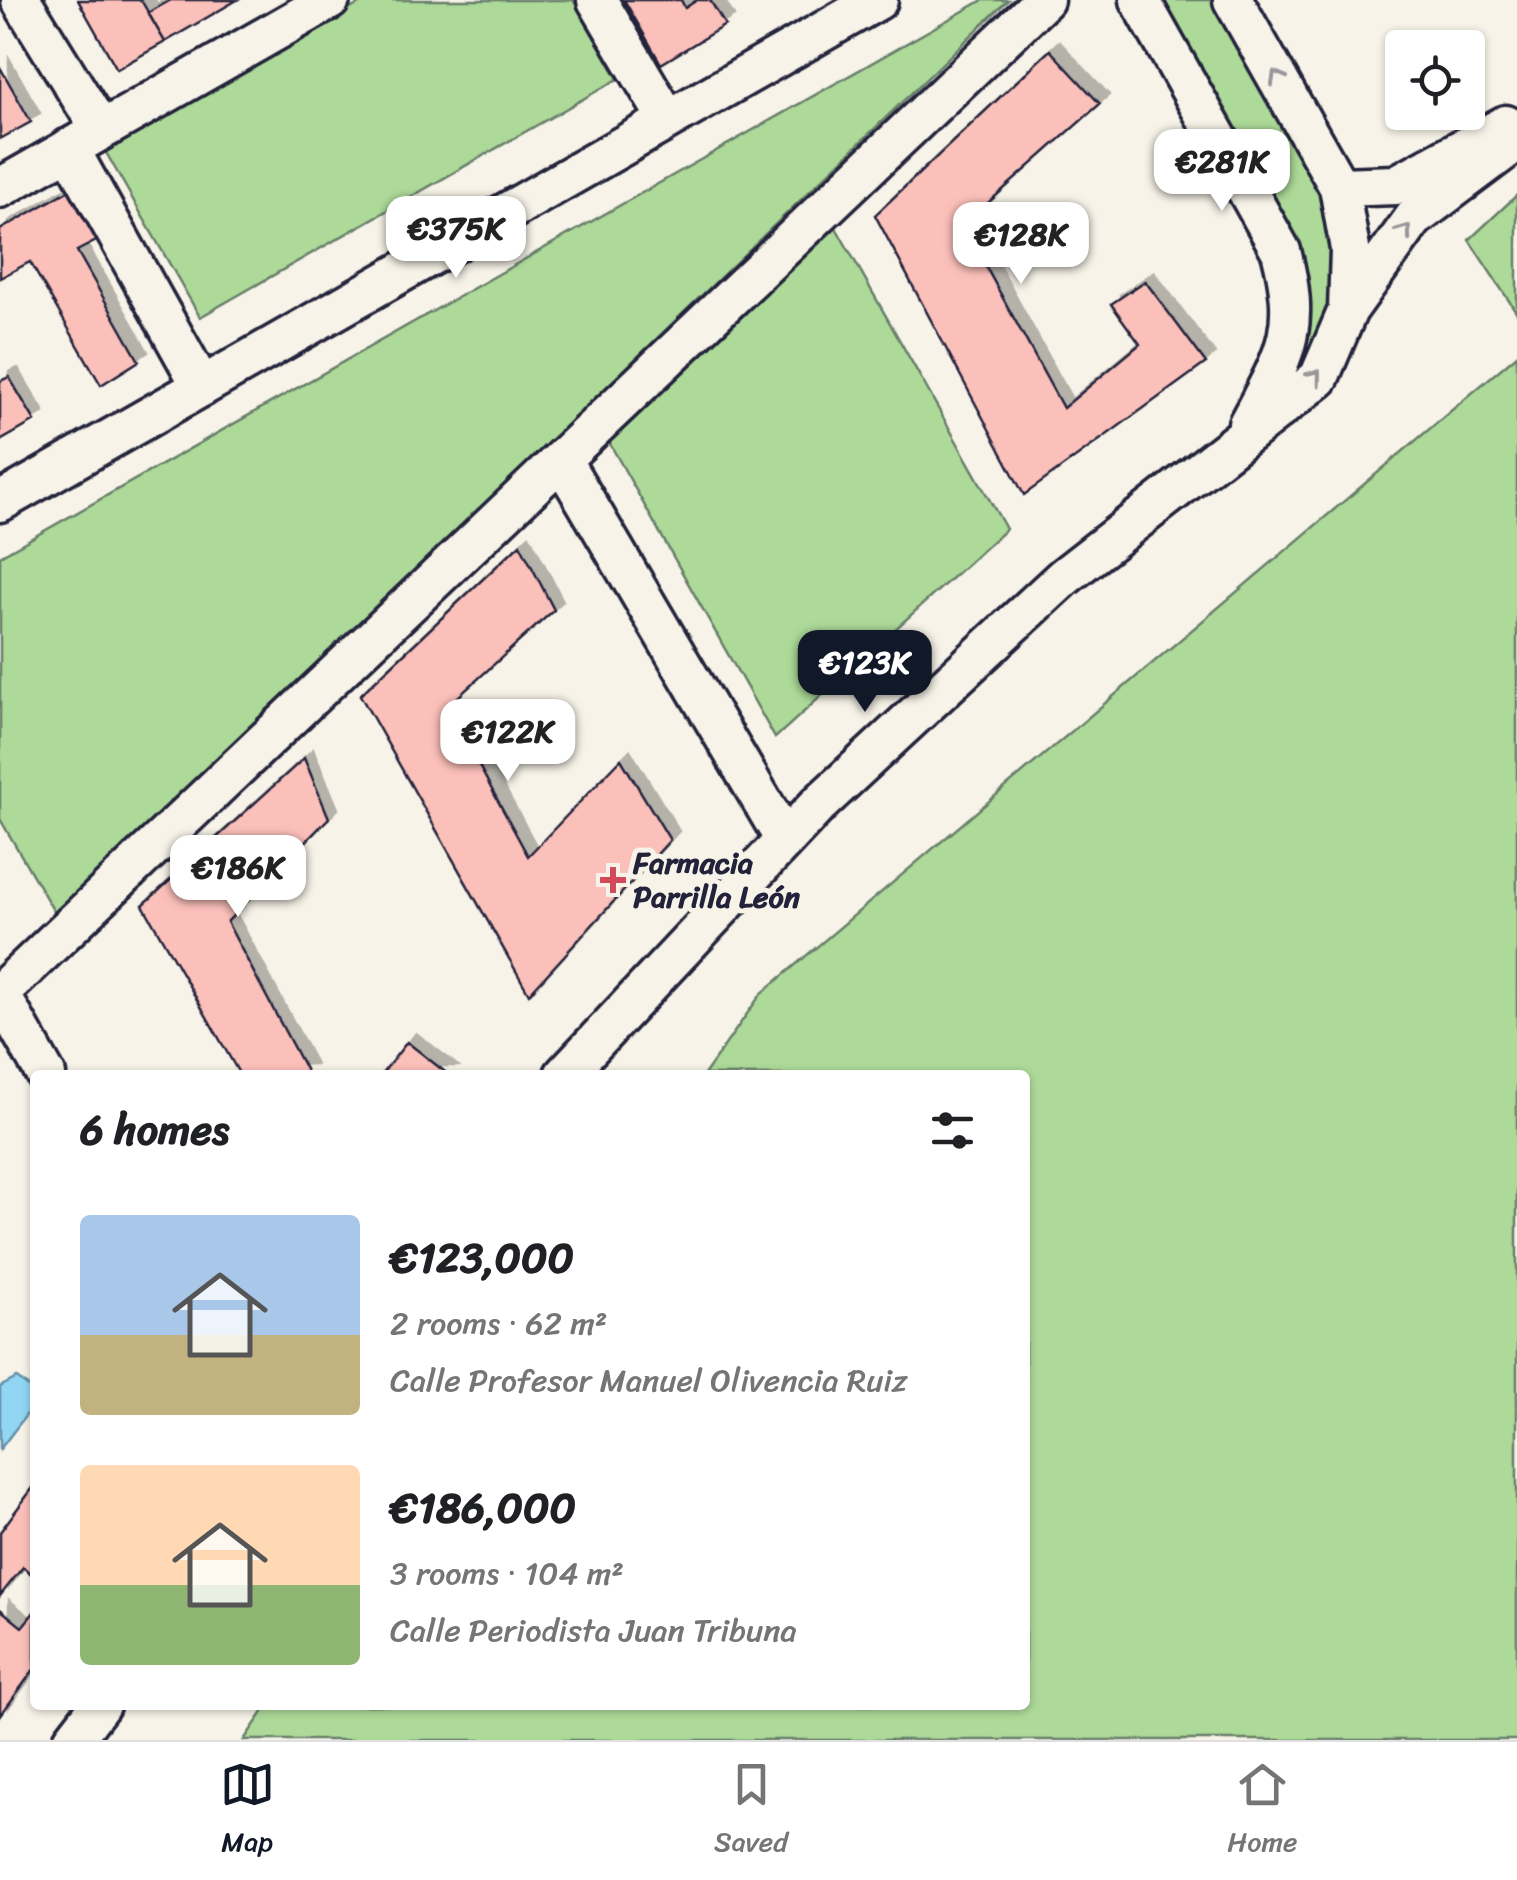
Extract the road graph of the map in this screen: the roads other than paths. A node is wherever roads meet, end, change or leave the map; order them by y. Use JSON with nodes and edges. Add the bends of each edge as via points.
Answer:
{"nodes":[{"id":1,"x":21,"y":0,"type":"edge"},
{"id":2,"x":330,"y":0,"type":"edge"},
{"id":3,"x":597,"y":0,"type":"edge"},
{"id":4,"x":878,"y":0,"type":"edge"},
{"id":5,"x":1044,"y":0,"type":"edge"},
{"id":6,"x":1140,"y":0,"type":"edge"},
{"id":7,"x":1233,"y":0,"type":"edge"},
{"id":8,"x":1517,"y":119,"type":"edge"},
{"id":9,"x":668,"y":120,"type":"junction"},
{"id":10,"x":85,"y":140,"type":"junction"},
{"id":11,"x":1517,"y":141,"type":"edge"},
{"id":12,"x":0,"y":188,"type":"edge"},
{"id":13,"x":1339,"y":188,"type":"junction"},
{"id":14,"x":1348,"y":310,"type":"junction"},
{"id":15,"x":202,"y":388,"type":"junction"},
{"id":16,"x":1240,"y":437,"type":"junction"},
{"id":17,"x":562,"y":461,"type":"junction"},
{"id":18,"x":0,"y":502,"type":"edge"},
{"id":19,"x":785,"y":840,"type":"junction"},
{"id":20,"x":0,"y":993,"type":"edge"},
{"id":21,"x":43,"y":1070,"type":"edge"},
{"id":22,"x":569,"y":1070,"type":"edge"},
{"id":23,"x":96,"y":1710,"type":"edge"},
{"id":24,"x":73,"y":1740,"type":"edge"}],
"edges":[{"from":1,"to":10,"type":"street"},
{"from":2,"to":10,"type":"street"},
{"from":3,"to":9,"type":"street"},
{"from":4,"to":9,"type":"street"},
{"from":5,"to":17,"type":"street"},
{"from":6,"to":16,"type":"street","via":[[1282,251],[1293,296],[1287,351]]},
{"from":13,"to":7,"type":"street","one_way":true},
{"from":8,"to":13,"type":"street","via":[[1396,185]]},
{"from":9,"to":15,"type":"street"},
{"from":10,"to":12,"type":"street"},
{"from":10,"to":15,"type":"street"},
{"from":14,"to":11,"type":"street","one_way":true,"via":[[1414,218]]},
{"from":13,"to":14,"type":"street","via":[[1350,249]]},
{"from":16,"to":14,"type":"street","one_way":true,"via":[[1319,378]]},
{"from":15,"to":18,"type":"street"},
{"from":16,"to":19,"type":"street","via":[[1064,577]]},
{"from":17,"to":19,"type":"street"},
{"from":17,"to":20,"type":"street"},
{"from":19,"to":22,"type":"street"},
{"from":20,"to":21,"type":"street"},
{"from":23,"to":24,"type":"street"}]}
